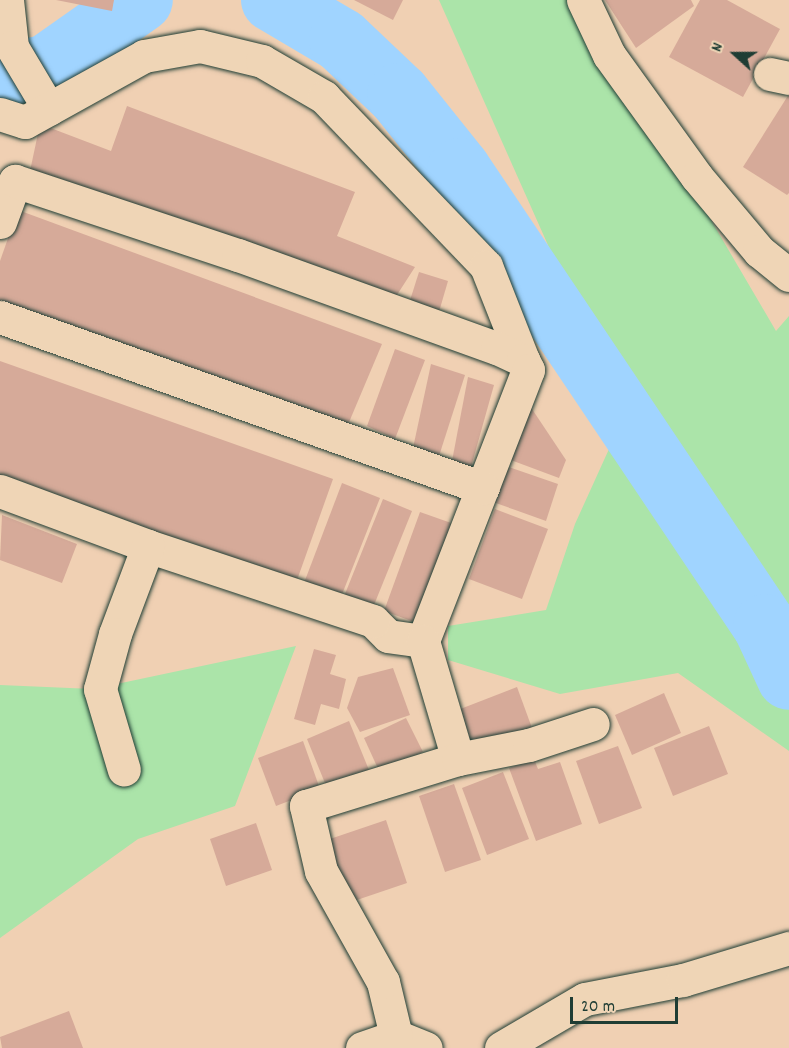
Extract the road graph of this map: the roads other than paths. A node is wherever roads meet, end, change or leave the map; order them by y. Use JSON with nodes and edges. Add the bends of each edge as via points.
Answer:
{"nodes":[{"id":1,"x":7,"y":0,"type":"edge"},
{"id":2,"x":583,"y":0,"type":"edge"},
{"id":3,"x":49,"y":109,"type":"junction"},
{"id":4,"x":0,"y":114,"type":"edge"},
{"id":5,"x":0,"y":222,"type":"edge"},
{"id":6,"x":774,"y":252,"type":"edge"},
{"id":7,"x":789,"y":275,"type":"edge"},
{"id":8,"x":0,"y":317,"type":"edge"},
{"id":9,"x":523,"y":360,"type":"junction"},
{"id":10,"x":483,"y":488,"type":"junction"},
{"id":11,"x":0,"y":491,"type":"edge"},
{"id":12,"x":148,"y":546,"type":"junction"},
{"id":13,"x":423,"y":641,"type":"junction"},
{"id":14,"x":593,"y":724,"type":"dead end"},
{"id":15,"x":458,"y":759,"type":"junction"},
{"id":16,"x":124,"y":770,"type":"dead end"},
{"id":17,"x":789,"y":948,"type":"edge"},
{"id":18,"x":396,"y":1036,"type":"junction"},
{"id":19,"x":362,"y":1048,"type":"edge"},
{"id":20,"x":426,"y":1048,"type":"edge"},
{"id":21,"x":501,"y":1048,"type":"edge"}],
"edges":[{"from":1,"to":3,"type":"street","via":[[12,47]]},
{"from":2,"to":6,"type":"street","via":[[609,55],[697,177]]},
{"from":3,"to":4,"type":"street","via":[[25,122]]},
{"from":3,"to":9,"type":"street","via":[[144,56],[200,46],[262,61],[324,97],[486,266]]},
{"from":5,"to":9,"type":"street","via":[[15,182],[238,255]]},
{"from":6,"to":7,"type":"street"},
{"from":8,"to":10,"type":"street"},
{"from":9,"to":10,"type":"street","via":[[528,370]]},
{"from":10,"to":13,"type":"street"},
{"from":11,"to":12,"type":"street"},
{"from":12,"to":13,"type":"street","via":[[373,621],[388,636]]},
{"from":12,"to":16,"type":"street","via":[[114,634],[100,689]]},
{"from":13,"to":15,"type":"street"},
{"from":14,"to":15,"type":"street","via":[[529,745]]},
{"from":15,"to":18,"type":"street","via":[[306,806],[321,871],[383,982]]},
{"from":17,"to":21,"type":"street","via":[[683,980],[585,999]]},
{"from":18,"to":19,"type":"street"},
{"from":18,"to":20,"type":"street"}]}
